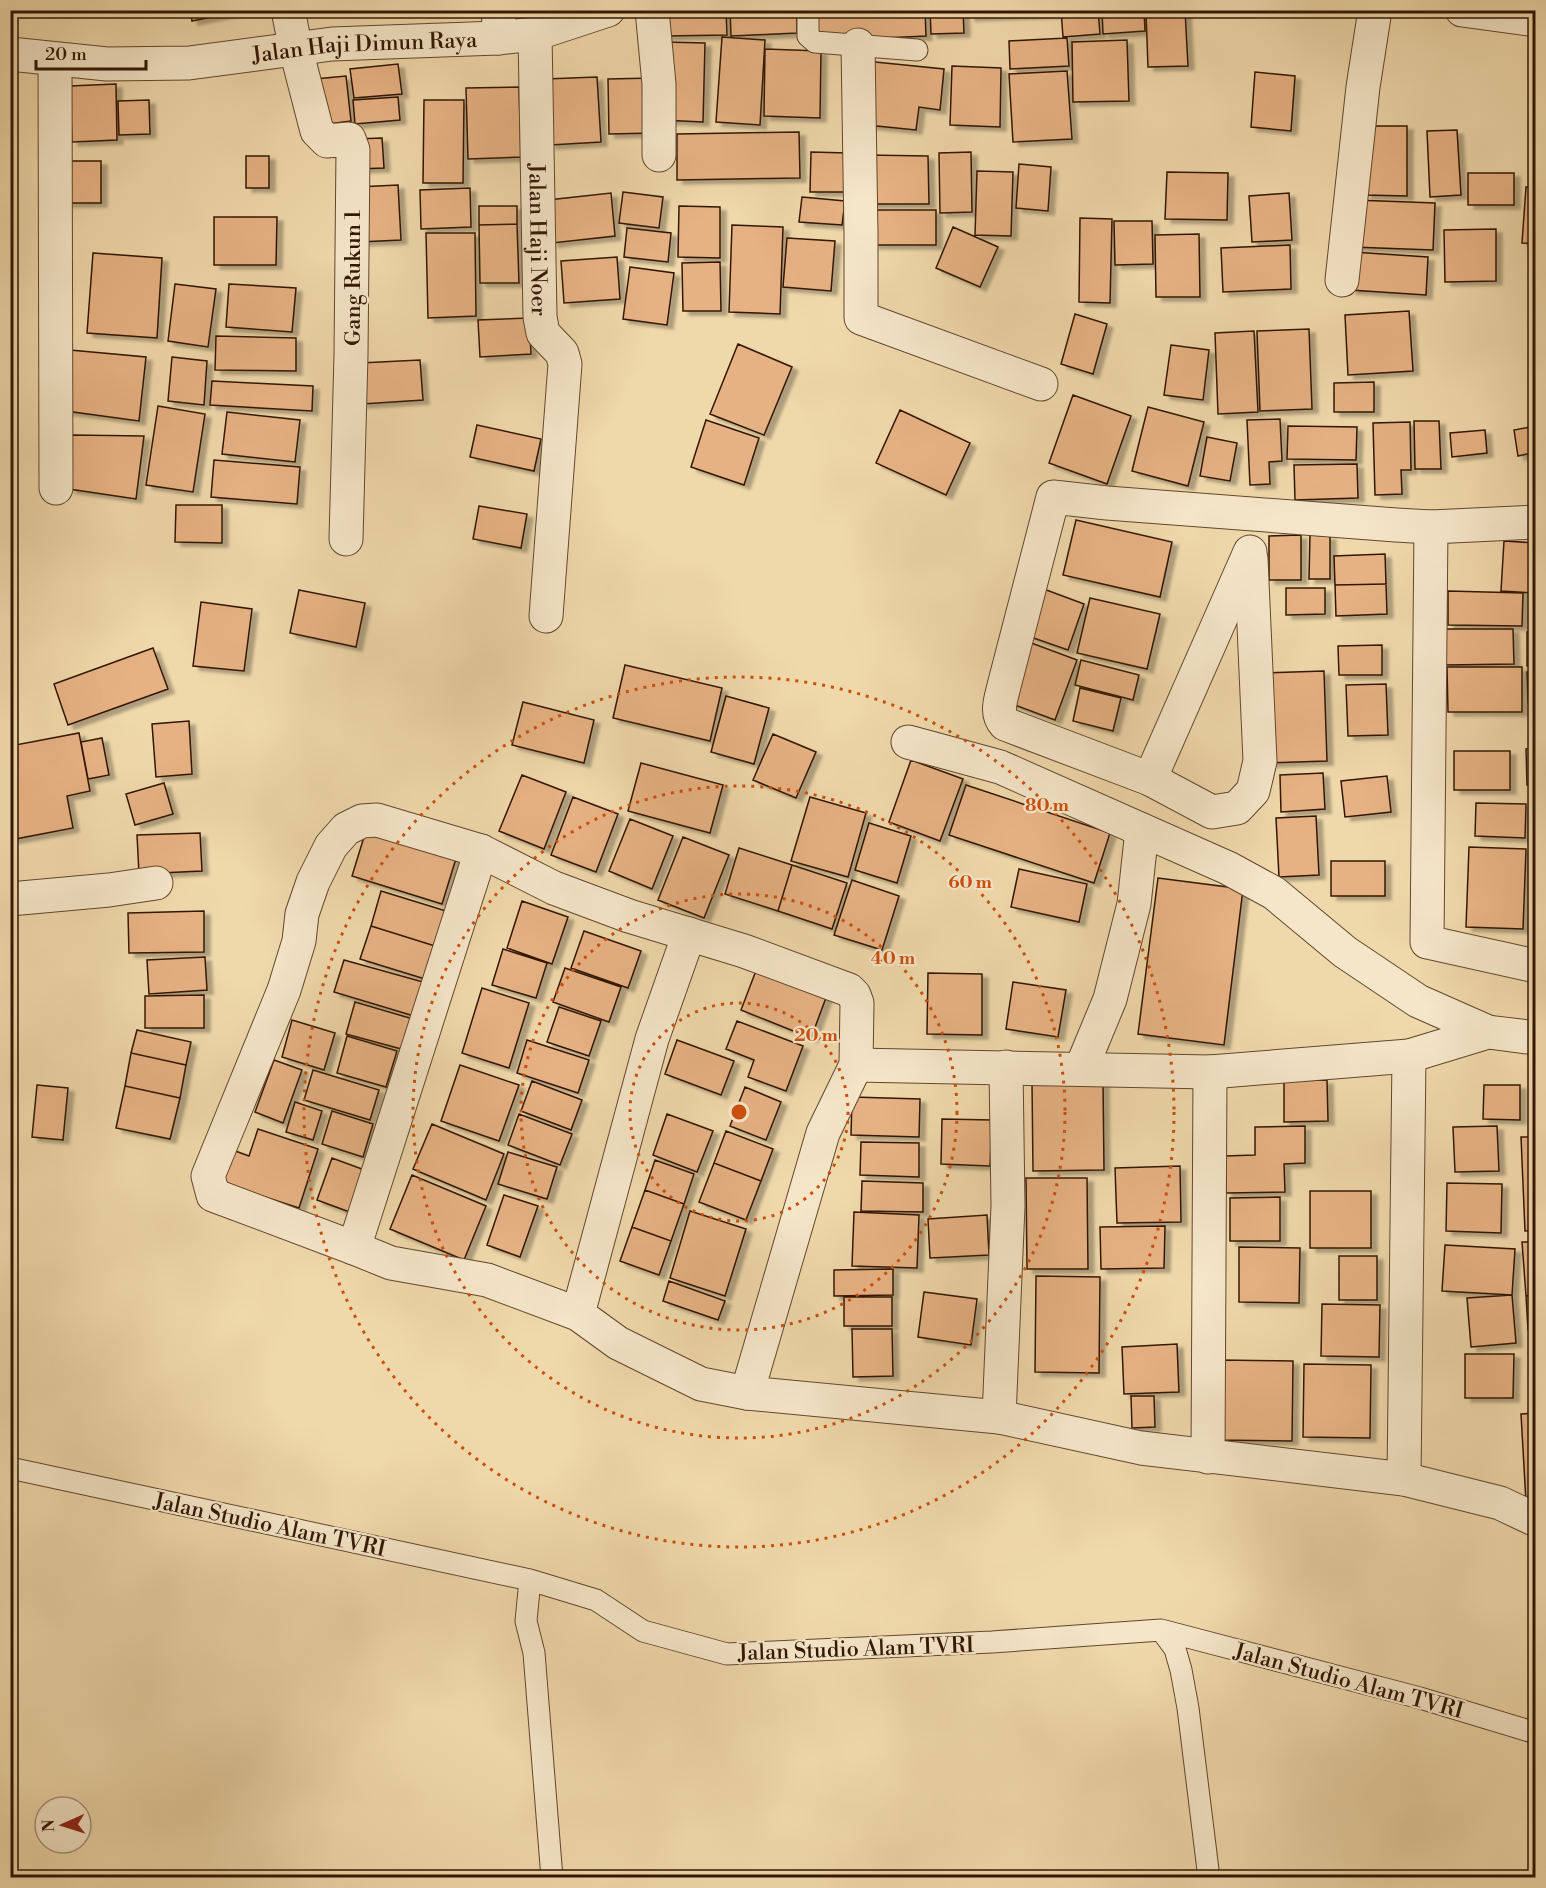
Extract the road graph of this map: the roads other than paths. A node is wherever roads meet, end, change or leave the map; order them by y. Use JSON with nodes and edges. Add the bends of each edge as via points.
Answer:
{"nodes":[{"id":1,"x":288,"y":10,"type":"edge"},
{"id":2,"x":608,"y":10,"type":"edge"},
{"id":3,"x":652,"y":10,"type":"edge"},
{"id":4,"x":808,"y":10,"type":"edge"},
{"id":5,"x":1375,"y":10,"type":"edge"},
{"id":6,"x":1462,"y":10,"type":"edge"},
{"id":7,"x":1536,"y":20,"type":"edge"},
{"id":8,"x":498,"y":25,"type":"edge"},
{"id":9,"x":535,"y":33,"type":"junction"},
{"id":10,"x":858,"y":45,"type":"junction"},
{"id":11,"x":296,"y":50,"type":"junction"},
{"id":12,"x":918,"y":50,"type":"dead end"},
{"id":13,"x":10,"y":54,"type":"edge"},
{"id":14,"x":55,"y":59,"type":"junction"},
{"id":15,"x":659,"y":155,"type":"dead end"},
{"id":16,"x":1342,"y":280,"type":"dead end"},
{"id":17,"x":1041,"y":384,"type":"dead end"},
{"id":18,"x":56,"y":488,"type":"dead end"},
{"id":19,"x":1247,"y":514,"type":"junction"},
{"id":20,"x":1536,"y":522,"type":"edge"},
{"id":21,"x":1431,"y":526,"type":"junction"},
{"id":22,"x":346,"y":539,"type":"dead end"},
{"id":23,"x":1250,"y":552,"type":"junction"},
{"id":24,"x":546,"y":616,"type":"dead end"},
{"id":25,"x":908,"y":742,"type":"dead end"},
{"id":26,"x":1150,"y":779,"type":"junction"},
{"id":27,"x":1142,"y":830,"type":"junction"},
{"id":28,"x":481,"y":851,"type":"junction"},
{"id":29,"x":156,"y":883,"type":"dead end"},
{"id":30,"x":10,"y":899,"type":"edge"},
{"id":31,"x":689,"y":934,"type":"junction"},
{"id":32,"x":1536,"y":966,"type":"edge"},
{"id":33,"x":1488,"y":1032,"type":"junction"},
{"id":34,"x":1536,"y":1038,"type":"edge"},
{"id":35,"x":1409,"y":1056,"type":"junction"},
{"id":36,"x":856,"y":1065,"type":"junction"},
{"id":37,"x":1006,"y":1067,"type":"junction"},
{"id":38,"x":1081,"y":1069,"type":"junction"},
{"id":39,"x":1210,"y":1072,"type":"junction"},
{"id":40,"x":354,"y":1248,"type":"junction"},
{"id":41,"x":578,"y":1314,"type":"junction"},
{"id":42,"x":747,"y":1393,"type":"junction"},
{"id":43,"x":999,"y":1417,"type":"junction"},
{"id":44,"x":1208,"y":1457,"type":"junction"},
{"id":45,"x":10,"y":1468,"type":"edge"},
{"id":46,"x":1404,"y":1479,"type":"junction"},
{"id":47,"x":1536,"y":1520,"type":"edge"},
{"id":48,"x":530,"y":1580,"type":"junction"},
{"id":49,"x":1161,"y":1630,"type":"junction"},
{"id":50,"x":1536,"y":1733,"type":"edge"},
{"id":51,"x":552,"y":1878,"type":"edge"},
{"id":52,"x":1209,"y":1878,"type":"edge"}],
"edges":[{"from":1,"to":11,"type":"street"},
{"from":2,"to":9,"type":"street","name":"Jalan Haji Dimun Raya"},
{"from":3,"to":15,"type":"street","via":[[659,84]]},
{"from":4,"to":10,"type":"lane","via":[[808,36],[815,42]]},
{"from":5,"to":16,"type":"street"},
{"from":6,"to":7,"type":"street"},
{"from":8,"to":9,"type":"street","name":"Jalan Haji Dimun Raya"},
{"from":8,"to":11,"type":"street","name":"Jalan Haji Dimun Raya"},
{"from":9,"to":24,"type":"street","name":"Jalan Haji Noer","via":[[540,317],[543,333],[562,353],[565,364]]},
{"from":10,"to":12,"type":"lane"},
{"from":10,"to":17,"type":"street","via":[[861,318]]},
{"from":11,"to":14,"type":"street","name":"Jalan Haji Dimun Raya","via":[[189,63],[107,64]]},
{"from":11,"to":22,"type":"street","name":"Gang Rukun 1","via":[[317,131],[327,141],[349,139],[353,150]]},
{"from":13,"to":14,"type":"street","name":"Jalan Haji Dimun Raya"},
{"from":14,"to":18,"type":"street"},
{"from":19,"to":21,"type":"street"},
{"from":19,"to":23,"type":"street"},
{"from":19,"to":26,"type":"street","via":[[1053,497],[1004,686],[1000,719]]},
{"from":20,"to":21,"type":"street"},
{"from":21,"to":32,"type":"street","via":[[1427,942]]},
{"from":23,"to":26,"type":"street"},
{"from":23,"to":26,"type":"street","via":[[1260,761],[1253,791],[1237,808],[1212,812]]},
{"from":25,"to":27,"type":"street","via":[[1000,767]]},
{"from":27,"to":33,"type":"street","via":[[1274,893],[1345,952],[1418,1001]]},
{"from":27,"to":38,"type":"street","via":[[1134,904],[1113,988]]},
{"from":28,"to":31,"type":"street","via":[[554,888]]},
{"from":28,"to":40,"type":"street"},
{"from":28,"to":40,"type":"street","via":[[376,820],[362,821],[346,829],[313,882],[284,990],[208,1176],[213,1195]]},
{"from":29,"to":30,"type":"street"},
{"from":31,"to":36,"type":"street","via":[[849,990],[857,1003]]},
{"from":31,"to":41,"type":"street","via":[[652,1039]]},
{"from":33,"to":34,"type":"street"},
{"from":33,"to":35,"type":"street"},
{"from":35,"to":39,"type":"street"},
{"from":35,"to":46,"type":"street"},
{"from":36,"to":37,"type":"street"},
{"from":36,"to":42,"type":"street","via":[[823,1133]]},
{"from":37,"to":38,"type":"street"},
{"from":37,"to":43,"type":"street","via":[[1008,1206]]},
{"from":38,"to":39,"type":"street"},
{"from":39,"to":44,"type":"street"},
{"from":40,"to":41,"type":"street","via":[[391,1263],[487,1280]]},
{"from":41,"to":42,"type":"street","via":[[618,1343],[701,1384]]},
{"from":42,"to":43,"type":"street"},
{"from":43,"to":44,"type":"street","via":[[1141,1448]]},
{"from":44,"to":46,"type":"street"},
{"from":45,"to":48,"type":"lane","name":"Jalan Studio Alam TVRI"},
{"from":46,"to":47,"type":"street","via":[[1500,1503]]},
{"from":48,"to":49,"type":"lane","name":"Jalan Studio Alam TVRI","via":[[596,1600],[642,1631],[727,1654]]},
{"from":48,"to":51,"type":"lane","via":[[526,1621],[534,1653]]},
{"from":49,"to":50,"type":"lane","name":"Jalan Studio Alam TVRI","via":[[1420,1698]]},
{"from":49,"to":52,"type":"lane","via":[[1175,1649],[1181,1670]]}]}
